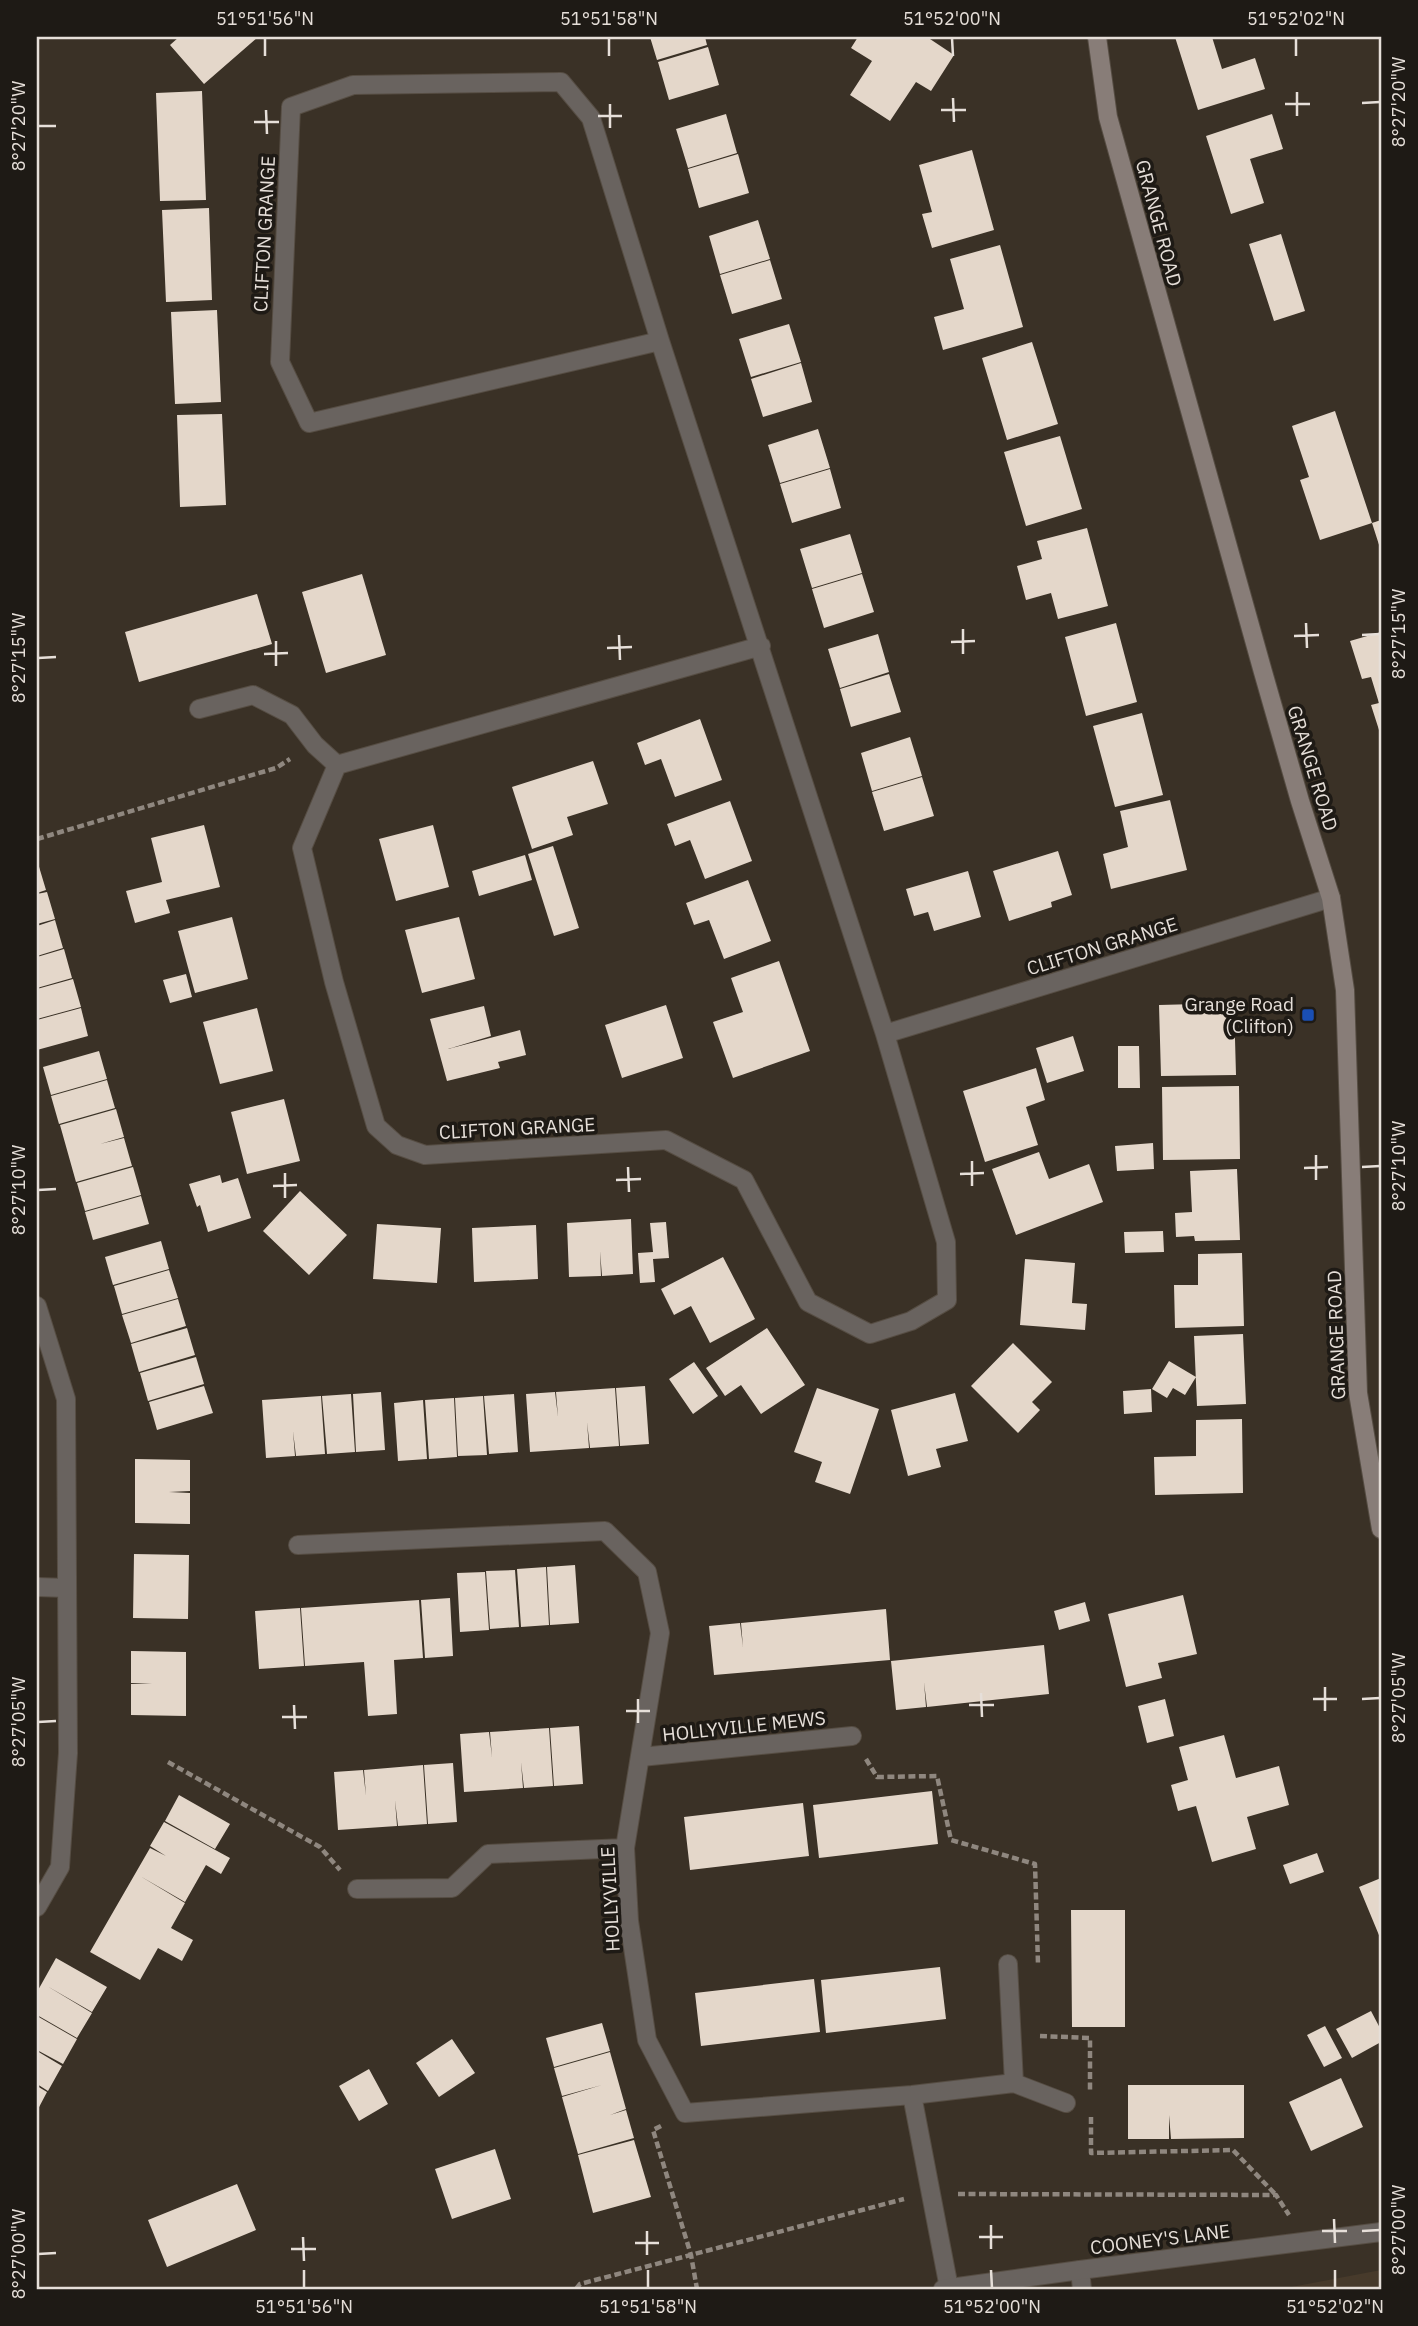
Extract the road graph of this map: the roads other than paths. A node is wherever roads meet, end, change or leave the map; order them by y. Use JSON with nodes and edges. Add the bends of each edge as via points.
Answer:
{"nodes":[{"id":1,"x":1097,"y":37,"type":"edge"},
{"id":2,"x":660,"y":341,"type":"junction"},
{"id":3,"x":761,"y":646,"type":"junction"},
{"id":4,"x":199,"y":709,"type":"dead end"},
{"id":5,"x":337,"y":765,"type":"junction"},
{"id":6,"x":1331,"y":898,"type":"junction"},
{"id":7,"x":885,"y":1034,"type":"junction"},
{"id":8,"x":37,"y":1306,"type":"edge"},
{"id":9,"x":1381,"y":1529,"type":"edge"},
{"id":10,"x":298,"y":1545,"type":"dead end"},
{"id":11,"x":37,"y":1587,"type":"edge"},
{"id":12,"x":67,"y":1588,"type":"junction"},
{"id":13,"x":852,"y":1736,"type":"road end"},
{"id":14,"x":640,"y":1757,"type":"junction"},
{"id":15,"x":625,"y":1848,"type":"junction"},
{"id":16,"x":357,"y":1889,"type":"road end"},
{"id":17,"x":37,"y":1907,"type":"edge"},
{"id":18,"x":1008,"y":1964,"type":"dead end"},
{"id":19,"x":1014,"y":2083,"type":"junction"},
{"id":20,"x":912,"y":2095,"type":"junction"},
{"id":21,"x":1066,"y":2103,"type":"dead end"},
{"id":22,"x":1381,"y":2232,"type":"edge"},
{"id":23,"x":1080,"y":2270,"type":"junction"},
{"id":24,"x":946,"y":2289,"type":"edge"},
{"id":25,"x":1082,"y":2289,"type":"edge"}],
"edges":[{"from":1,"to":6,"type":"main road","name":"GRANGE ROAD","via":[[1112,130],[1259,659]]},
{"from":2,"to":2,"type":"street","name":"CLIFTON GRANGE","via":[[309,423],[280,362],[291,107],[353,85],[561,82],[591,118]]},
{"from":2,"to":3,"type":"street","name":"CLIFTON GRANGE"},
{"from":3,"to":5,"type":"street"},
{"from":3,"to":7,"type":"street","name":"CLIFTON GRANGE"},
{"from":4,"to":5,"type":"street","via":[[253,695],[292,715]]},
{"from":5,"to":7,"type":"street","name":"CLIFTON GRANGE","via":[[302,848],[334,982],[376,1126],[397,1145],[425,1154],[666,1140],[744,1180],[808,1302],[870,1334],[911,1321],[947,1300],[946,1242]]},
{"from":6,"to":7,"type":"street","name":"CLIFTON GRANGE"},
{"from":6,"to":9,"type":"main road","name":"GRANGE ROAD","via":[[1345,990],[1358,1393]]},
{"from":8,"to":12,"type":"street","via":[[66,1399]]},
{"from":10,"to":14,"type":"street","name":"HOLLYVILLE","via":[[605,1531],[647,1572],[660,1633]]},
{"from":11,"to":12,"type":"street"},
{"from":12,"to":17,"type":"street","via":[[68,1752],[60,1867]]},
{"from":13,"to":14,"type":"street","name":"HOLLYVILLE MEWS"},
{"from":14,"to":15,"type":"street","name":"HOLLYVILLE"},
{"from":15,"to":16,"type":"street","via":[[488,1854],[452,1888]]},
{"from":15,"to":20,"type":"street","name":"HOLLYVILLE","via":[[629,1921],[647,2040],[685,2113]]},
{"from":18,"to":19,"type":"street"},
{"from":19,"to":20,"type":"street"},
{"from":19,"to":21,"type":"street"},
{"from":20,"to":24,"type":"street"},
{"from":22,"to":23,"type":"street","name":"COONEY'S LANE"},
{"from":23,"to":24,"type":"street","name":"COONEY'S LANE"},
{"from":23,"to":25,"type":"street"}]}
